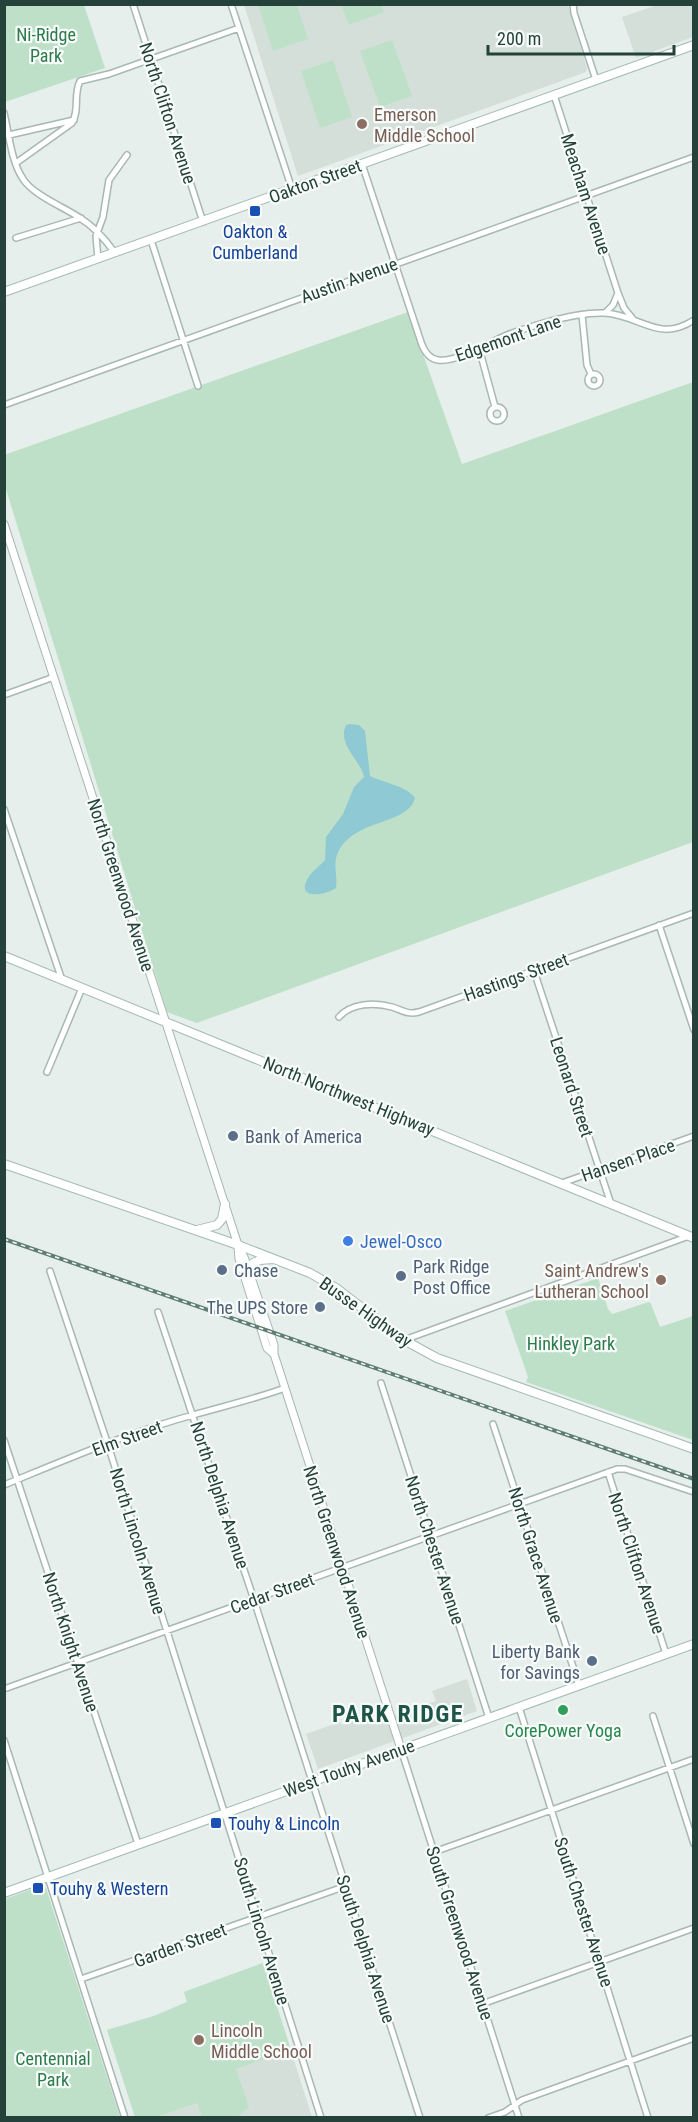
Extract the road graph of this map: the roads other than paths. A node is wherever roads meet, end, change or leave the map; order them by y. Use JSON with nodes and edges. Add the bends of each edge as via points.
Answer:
{"nodes":[{"id":1,"x":133,"y":4,"type":"edge"},
{"id":2,"x":231,"y":4,"type":"edge"},
{"id":3,"x":573,"y":4,"type":"edge"},
{"id":4,"x":239,"y":28,"type":"junction"},
{"id":5,"x":693,"y":45,"type":"edge"},
{"id":6,"x":151,"y":59,"type":"junction"},
{"id":7,"x":596,"y":80,"type":"junction"},
{"id":8,"x":554,"y":95,"type":"junction"},
{"id":9,"x":4,"y":113,"type":"edge"},
{"id":10,"x":74,"y":120,"type":"junction"},
{"id":11,"x":9,"y":135,"type":"junction"},
{"id":12,"x":127,"y":155,"type":"dead end"},
{"id":13,"x":693,"y":157,"type":"edge"},
{"id":14,"x":16,"y":163,"type":"junction"},
{"id":15,"x":362,"y":165,"type":"junction"},
{"id":16,"x":292,"y":189,"type":"junction"},
{"id":17,"x":587,"y":195,"type":"junction"},
{"id":18,"x":81,"y":218,"type":"junction"},
{"id":19,"x":203,"y":222,"type":"junction"},
{"id":20,"x":97,"y":232,"type":"junction"},
{"id":21,"x":16,"y":238,"type":"dead end"},
{"id":22,"x":151,"y":240,"type":"junction"},
{"id":23,"x":115,"y":253,"type":"junction"},
{"id":24,"x":98,"y":259,"type":"junction"},
{"id":25,"x":394,"y":264,"type":"junction"},
{"id":26,"x":4,"y":292,"type":"edge"},
{"id":27,"x":618,"y":293,"type":"junction"},
{"id":28,"x":605,"y":313,"type":"junction"},
{"id":29,"x":582,"y":315,"type":"junction"},
{"id":30,"x":634,"y":320,"type":"junction"},
{"id":31,"x":693,"y":320,"type":"edge"},
{"id":32,"x":183,"y":340,"type":"junction"},
{"id":33,"x":479,"y":348,"type":"junction"},
{"id":34,"x":591,"y":374,"type":"dead end"},
{"id":35,"x":198,"y":386,"type":"dead end"},
{"id":36,"x":4,"y":405,"type":"edge"},
{"id":37,"x":495,"y":407,"type":"dead end"},
{"id":38,"x":4,"y":524,"type":"edge"},
{"id":39,"x":54,"y":677,"type":"junction"},
{"id":40,"x":4,"y":695,"type":"edge"},
{"id":41,"x":4,"y":809,"type":"edge"},
{"id":42,"x":693,"y":913,"type":"edge"},
{"id":43,"x":659,"y":925,"type":"junction"},
{"id":44,"x":4,"y":957,"type":"edge"},
{"id":45,"x":534,"y":971,"type":"junction"},
{"id":46,"x":62,"y":980,"type":"junction"},
{"id":47,"x":82,"y":988,"type":"junction"},
{"id":48,"x":339,"y":1017,"type":"dead end"},
{"id":49,"x":166,"y":1022,"type":"junction"},
{"id":50,"x":693,"y":1030,"type":"edge"},
{"id":51,"x":47,"y":1072,"type":"dead end"},
{"id":52,"x":693,"y":1136,"type":"edge"},
{"id":53,"x":4,"y":1164,"type":"edge"},
{"id":54,"x":599,"y":1169,"type":"junction"},
{"id":55,"x":562,"y":1183,"type":"junction"},
{"id":56,"x":225,"y":1204,"type":"junction"},
{"id":57,"x":611,"y":1204,"type":"junction"},
{"id":58,"x":195,"y":1230,"type":"junction"},
{"id":59,"x":692,"y":1236,"type":"edge"},
{"id":60,"x":238,"y":1245,"type":"junction"},
{"id":61,"x":275,"y":1259,"type":"junction"},
{"id":62,"x":50,"y":1271,"type":"dead end"},
{"id":63,"x":250,"y":1273,"type":"junction"},
{"id":64,"x":158,"y":1312,"type":"dead end"},
{"id":65,"x":404,"y":1340,"type":"junction"},
{"id":66,"x":274,"y":1354,"type":"junction"},
{"id":67,"x":381,"y":1383,"type":"dead end"},
{"id":68,"x":285,"y":1388,"type":"junction"},
{"id":69,"x":193,"y":1415,"type":"junction"},
{"id":70,"x":493,"y":1424,"type":"dead end"},
{"id":71,"x":4,"y":1440,"type":"edge"},
{"id":72,"x":108,"y":1445,"type":"junction"},
{"id":73,"x":693,"y":1449,"type":"edge"},
{"id":74,"x":608,"y":1472,"type":"junction"},
{"id":75,"x":17,"y":1479,"type":"junction"},
{"id":76,"x":4,"y":1485,"type":"edge"},
{"id":77,"x":693,"y":1492,"type":"edge"},
{"id":78,"x":519,"y":1504,"type":"junction"},
{"id":79,"x":431,"y":1536,"type":"junction"},
{"id":80,"x":342,"y":1568,"type":"junction"},
{"id":81,"x":254,"y":1600,"type":"junction"},
{"id":82,"x":166,"y":1631,"type":"junction"},
{"id":83,"x":693,"y":1644,"type":"edge"},
{"id":84,"x":666,"y":1654,"type":"junction"},
{"id":85,"x":77,"y":1663,"type":"junction"},
{"id":86,"x":579,"y":1685,"type":"junction"},
{"id":87,"x":4,"y":1689,"type":"edge"},
{"id":88,"x":519,"y":1707,"type":"junction"},
{"id":89,"x":653,"y":1716,"type":"dead end"},
{"id":90,"x":489,"y":1718,"type":"junction"},
{"id":91,"x":4,"y":1740,"type":"edge"},
{"id":92,"x":402,"y":1749,"type":"junction"},
{"id":93,"x":693,"y":1759,"type":"edge"},
{"id":94,"x":669,"y":1768,"type":"junction"},
{"id":95,"x":312,"y":1781,"type":"junction"},
{"id":96,"x":552,"y":1810,"type":"junction"},
{"id":97,"x":225,"y":1813,"type":"junction"},
{"id":98,"x":138,"y":1844,"type":"junction"},
{"id":99,"x":693,"y":1844,"type":"edge"},
{"id":100,"x":434,"y":1852,"type":"junction"},
{"id":101,"x":48,"y":1876,"type":"junction"},
{"id":102,"x":346,"y":1886,"type":"junction"},
{"id":103,"x":4,"y":1893,"type":"edge"},
{"id":104,"x":258,"y":1917,"type":"junction"},
{"id":105,"x":693,"y":1928,"type":"edge"},
{"id":106,"x":600,"y":1962,"type":"junction"},
{"id":107,"x":81,"y":1979,"type":"junction"},
{"id":108,"x":482,"y":2004,"type":"junction"},
{"id":109,"x":693,"y":2038,"type":"edge"},
{"id":110,"x":630,"y":2061,"type":"junction"},
{"id":111,"x":515,"y":2105,"type":"junction"},
{"id":112,"x":126,"y":2118,"type":"edge"},
{"id":113,"x":321,"y":2118,"type":"edge"},
{"id":114,"x":420,"y":2118,"type":"edge"},
{"id":115,"x":488,"y":2118,"type":"edge"},
{"id":116,"x":519,"y":2118,"type":"edge"},
{"id":117,"x":648,"y":2118,"type":"edge"}],
"edges":[{"from":1,"to":6,"type":"street","name":"North Clifton Avenue"},
{"from":2,"to":4,"type":"street"},
{"from":3,"to":7,"type":"street"},
{"from":4,"to":6,"type":"street"},
{"from":4,"to":16,"type":"street"},
{"from":5,"to":7,"type":"main road","name":"Oakton Street"},
{"from":6,"to":10,"type":"street","via":[[80,81]]},
{"from":6,"to":19,"type":"street","name":"North Clifton Avenue"},
{"from":7,"to":8,"type":"main road","name":"Oakton Street"},
{"from":8,"to":15,"type":"main road","name":"Oakton Street"},
{"from":8,"to":17,"type":"street","name":"Meacham Avenue"},
{"from":9,"to":11,"type":"street"},
{"from":10,"to":11,"type":"street"},
{"from":10,"to":14,"type":"street"},
{"from":11,"to":14,"type":"street"},
{"from":12,"to":20,"type":"street","via":[[109,180],[104,217]]},
{"from":13,"to":17,"type":"street","name":"Austin Avenue"},
{"from":14,"to":18,"type":"street","via":[[30,187]]},
{"from":15,"to":16,"type":"main road","name":"Oakton Street"},
{"from":15,"to":25,"type":"street"},
{"from":16,"to":19,"type":"main road","name":"Oakton Street"},
{"from":17,"to":25,"type":"street","name":"Austin Avenue"},
{"from":17,"to":27,"type":"street","name":"Meacham Avenue"},
{"from":18,"to":20,"type":"street"},
{"from":18,"to":21,"type":"street"},
{"from":19,"to":22,"type":"main road","name":"Oakton Street"},
{"from":20,"to":23,"type":"street"},
{"from":20,"to":24,"type":"street"},
{"from":22,"to":23,"type":"main road","name":"Oakton Street"},
{"from":22,"to":32,"type":"street"},
{"from":23,"to":24,"type":"main road","name":"Oakton Street"},
{"from":24,"to":26,"type":"main road","name":"Oakton Street"},
{"from":25,"to":32,"type":"street","name":"Austin Avenue"},
{"from":25,"to":33,"type":"street","name":"Edgemont Lane","via":[[428,355],[450,359]]},
{"from":27,"to":28,"type":"street"},
{"from":27,"to":30,"type":"street","name":"Meacham Avenue"},
{"from":28,"to":29,"type":"street","name":"Edgemont Lane"},
{"from":28,"to":30,"type":"street","name":"Edgemont Lane"},
{"from":29,"to":33,"type":"street","name":"Edgemont Lane","via":[[536,325]]},
{"from":29,"to":34,"type":"street","name":"Edgemont Lane"},
{"from":30,"to":31,"type":"street","name":"Edgemont Lane","via":[[670,330]]},
{"from":32,"to":35,"type":"street"},
{"from":32,"to":36,"type":"street","name":"Austin Avenue"},
{"from":33,"to":37,"type":"street"},
{"from":38,"to":39,"type":"street","name":"North Greenwood Avenue"},
{"from":39,"to":40,"type":"street"},
{"from":39,"to":49,"type":"street","name":"North Greenwood Avenue"},
{"from":41,"to":46,"type":"street"},
{"from":42,"to":43,"type":"street","name":"Hastings Street"},
{"from":43,"to":45,"type":"street","name":"Hastings Street"},
{"from":43,"to":50,"type":"street"},
{"from":44,"to":46,"type":"main road","name":"North Northwest Highway"},
{"from":45,"to":48,"type":"street","name":"Hastings Street","via":[[419,1012],[407,1014],[373,1004],[348,1010]]},
{"from":45,"to":54,"type":"street","name":"Leonard Street"},
{"from":46,"to":47,"type":"main road","name":"North Northwest Highway"},
{"from":47,"to":49,"type":"main road","name":"North Northwest Highway"},
{"from":47,"to":51,"type":"street"},
{"from":49,"to":55,"type":"main road","name":"North Northwest Highway"},
{"from":49,"to":56,"type":"street","name":"North Greenwood Avenue"},
{"from":52,"to":54,"type":"street","name":"Hansen Place"},
{"from":53,"to":58,"type":"main road","name":"Busse Highway"},
{"from":54,"to":55,"type":"street","name":"Hansen Place"},
{"from":54,"to":57,"type":"street","name":"Leonard Street"},
{"from":55,"to":57,"type":"main road","name":"North Northwest Highway"},
{"from":56,"to":58,"type":"main road","via":[[217,1225]]},
{"from":56,"to":60,"type":"street","name":"North Greenwood Avenue"},
{"from":57,"to":59,"type":"main road","name":"North Northwest Highway"},
{"from":58,"to":60,"type":"main road","name":"Busse Highway"},
{"from":59,"to":65,"type":"street"},
{"from":60,"to":61,"type":"main road","name":"Busse Highway"},
{"from":60,"to":63,"type":"street","name":"North Greenwood Avenue"},
{"from":60,"to":66,"type":"street","name":"North Greenwood Avenue","via":[[267,1348]]},
{"from":61,"to":63,"type":"main road","via":[[256,1261]]},
{"from":61,"to":65,"type":"main road","name":"Busse Highway","via":[[336,1288]]},
{"from":62,"to":72,"type":"street","name":"North Lincoln Avenue"},
{"from":63,"to":66,"type":"street","name":"North Greenwood Avenue"},
{"from":64,"to":69,"type":"street","name":"North Delphia Avenue"},
{"from":65,"to":73,"type":"main road","name":"Busse Highway","via":[[481,1375]]},
{"from":66,"to":68,"type":"street","name":"North Greenwood Avenue"},
{"from":67,"to":79,"type":"street","name":"North Chester Avenue"},
{"from":68,"to":69,"type":"street","name":"Elm Street"},
{"from":68,"to":80,"type":"street","name":"North Greenwood Avenue"},
{"from":69,"to":72,"type":"street","name":"Elm Street"},
{"from":69,"to":81,"type":"street","name":"North Delphia Avenue"},
{"from":70,"to":78,"type":"street","name":"North Grace Avenue"},
{"from":71,"to":75,"type":"street","name":"North Knight Avenue"},
{"from":72,"to":75,"type":"street","name":"Elm Street"},
{"from":72,"to":82,"type":"street","name":"North Lincoln Avenue"},
{"from":74,"to":77,"type":"street","via":[[625,1469]]},
{"from":74,"to":78,"type":"street","name":"Cedar Street"},
{"from":74,"to":84,"type":"street","name":"North Clifton Avenue"},
{"from":75,"to":76,"type":"street","name":"Elm Street"},
{"from":75,"to":85,"type":"street","name":"North Knight Avenue"},
{"from":78,"to":79,"type":"street","name":"Cedar Street"},
{"from":78,"to":86,"type":"street","name":"North Grace Avenue"},
{"from":79,"to":80,"type":"street","name":"Cedar Street"},
{"from":79,"to":90,"type":"street","name":"North Chester Avenue"},
{"from":80,"to":81,"type":"street","name":"Cedar Street"},
{"from":80,"to":92,"type":"street","name":"North Greenwood Avenue"},
{"from":81,"to":82,"type":"street","name":"Cedar Street"},
{"from":81,"to":95,"type":"street","name":"North Delphia Avenue"},
{"from":82,"to":85,"type":"street","name":"Cedar Street"},
{"from":82,"to":97,"type":"street","name":"North Lincoln Avenue"},
{"from":83,"to":84,"type":"main road","name":"West Touhy Avenue"},
{"from":84,"to":86,"type":"main road","name":"West Touhy Avenue"},
{"from":85,"to":87,"type":"street","name":"Cedar Street"},
{"from":85,"to":98,"type":"street","name":"North Knight Avenue"},
{"from":86,"to":88,"type":"main road","name":"West Touhy Avenue"},
{"from":88,"to":90,"type":"main road","name":"West Touhy Avenue"},
{"from":88,"to":96,"type":"street","name":"South Chester Avenue"},
{"from":89,"to":94,"type":"street"},
{"from":90,"to":92,"type":"main road","name":"West Touhy Avenue"},
{"from":91,"to":101,"type":"street"},
{"from":92,"to":95,"type":"main road","name":"West Touhy Avenue"},
{"from":92,"to":100,"type":"street","name":"South Greenwood Avenue"},
{"from":93,"to":94,"type":"street"},
{"from":94,"to":96,"type":"street"},
{"from":94,"to":99,"type":"street"},
{"from":95,"to":97,"type":"main road","name":"West Touhy Avenue"},
{"from":95,"to":102,"type":"street","name":"South Delphia Avenue"},
{"from":96,"to":100,"type":"street"},
{"from":96,"to":106,"type":"street","name":"South Chester Avenue"},
{"from":97,"to":98,"type":"main road","name":"West Touhy Avenue"},
{"from":97,"to":104,"type":"street","name":"South Lincoln Avenue"},
{"from":98,"to":101,"type":"main road","name":"West Touhy Avenue"},
{"from":100,"to":108,"type":"street","name":"South Greenwood Avenue"},
{"from":101,"to":103,"type":"main road","name":"West Touhy Avenue"},
{"from":101,"to":107,"type":"street"},
{"from":102,"to":104,"type":"street","name":"Garden Street"},
{"from":102,"to":114,"type":"street","name":"South Delphia Avenue"},
{"from":104,"to":107,"type":"street","name":"Garden Street"},
{"from":104,"to":113,"type":"street","name":"South Lincoln Avenue"},
{"from":105,"to":106,"type":"street"},
{"from":106,"to":108,"type":"street"},
{"from":106,"to":110,"type":"street","name":"South Chester Avenue"},
{"from":107,"to":112,"type":"street"},
{"from":108,"to":111,"type":"street","name":"South Greenwood Avenue"},
{"from":109,"to":110,"type":"street"},
{"from":110,"to":111,"type":"street"},
{"from":110,"to":117,"type":"street","name":"South Chester Avenue"},
{"from":111,"to":115,"type":"street"},
{"from":111,"to":116,"type":"street","name":"South Greenwood Avenue"}]}
